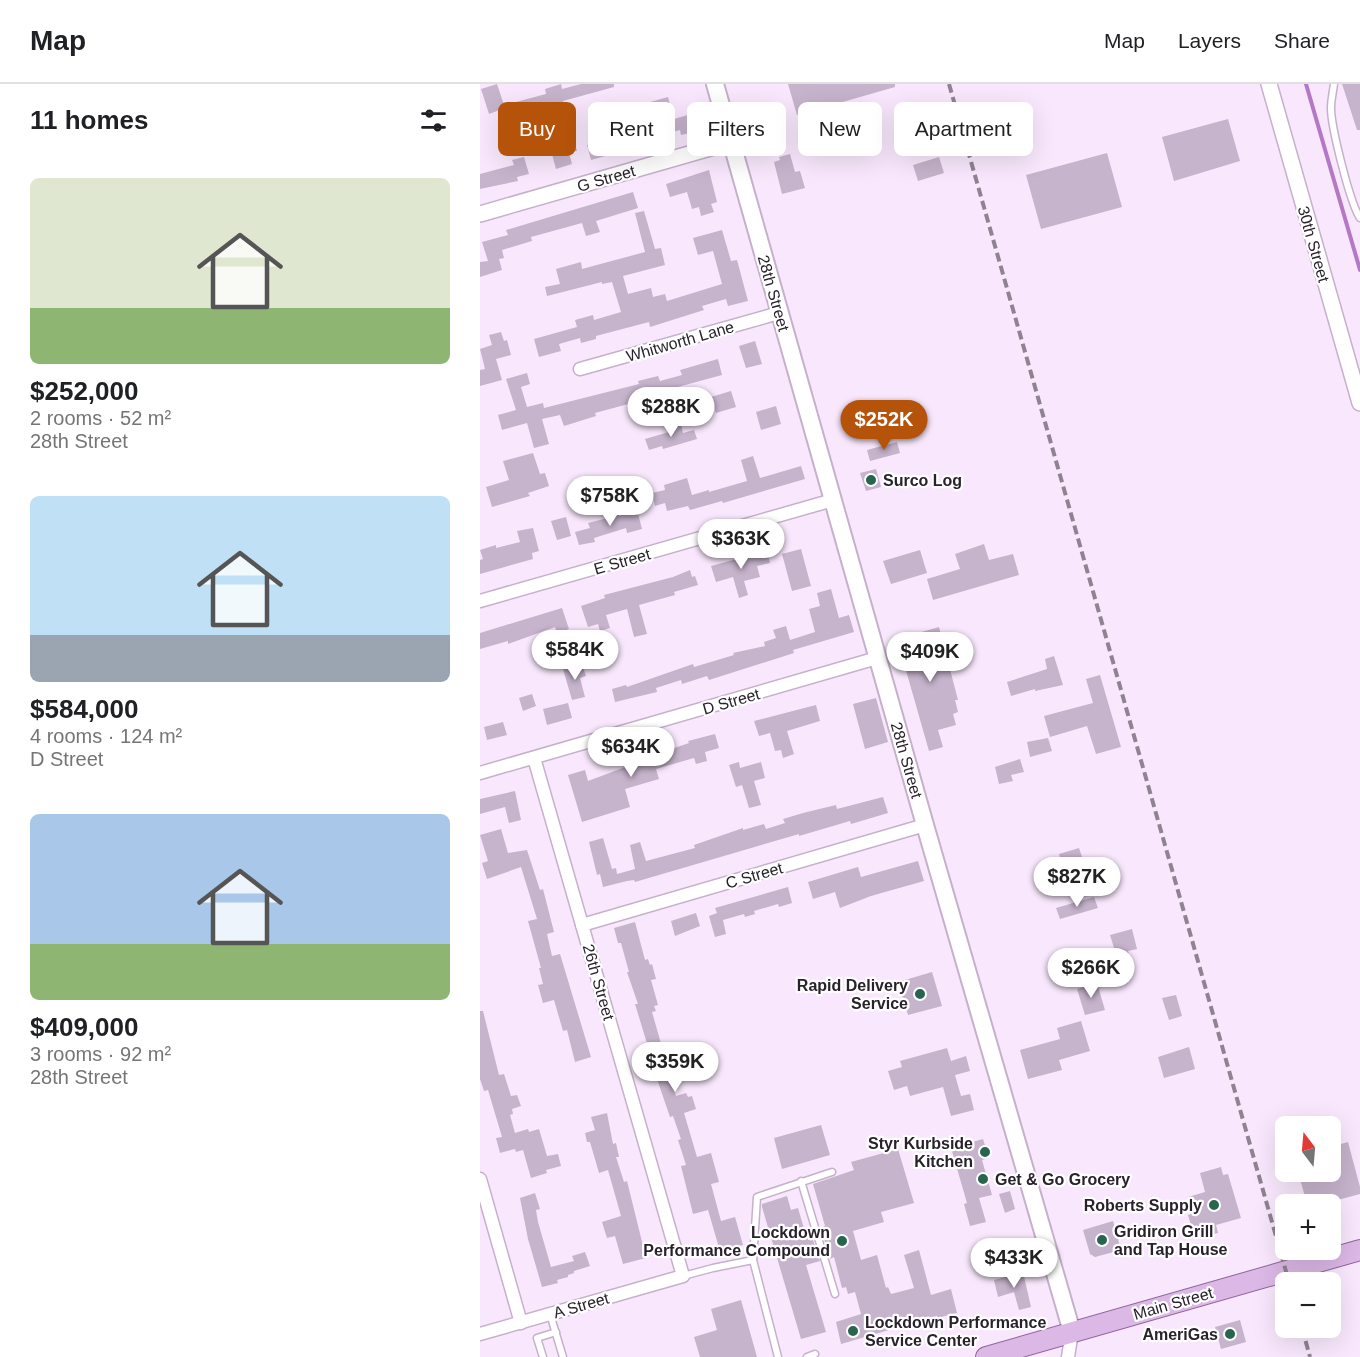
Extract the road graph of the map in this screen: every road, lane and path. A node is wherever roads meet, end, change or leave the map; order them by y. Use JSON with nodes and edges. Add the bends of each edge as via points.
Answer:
{"nodes":[{"id":1,"x":715,"y":84,"type":"edge"},
{"id":2,"x":1269,"y":84,"type":"edge"},
{"id":3,"x":1334,"y":84,"type":"edge"},
{"id":4,"x":720,"y":102,"type":"edge"},
{"id":5,"x":687,"y":155,"type":"edge"},
{"id":6,"x":736,"y":156,"type":"edge"},
{"id":7,"x":480,"y":214,"type":"edge"},
{"id":8,"x":1360,"y":218,"type":"edge"},
{"id":9,"x":780,"y":313,"type":"junction"},
{"id":10,"x":580,"y":369,"type":"dead end"},
{"id":11,"x":1360,"y":403,"type":"edge"},
{"id":12,"x":833,"y":500,"type":"junction"},
{"id":13,"x":480,"y":601,"type":"edge"},
{"id":14,"x":877,"y":658,"type":"junction"},
{"id":15,"x":534,"y":758,"type":"junction"},
{"id":16,"x":480,"y":773,"type":"edge"},
{"id":17,"x":925,"y":825,"type":"junction"},
{"id":18,"x":582,"y":925,"type":"junction"},
{"id":19,"x":832,"y":1172,"type":"dead end"},
{"id":20,"x":480,"y":1179,"type":"edge"},
{"id":21,"x":801,"y":1181,"type":"junction"},
{"id":22,"x":1360,"y":1250,"type":"edge"},
{"id":23,"x":753,"y":1260,"type":"junction"},
{"id":24,"x":683,"y":1276,"type":"junction"},
{"id":25,"x":835,"y":1294,"type":"dead end"},
{"id":26,"x":550,"y":1314,"type":"junction"},
{"id":27,"x":521,"y":1323,"type":"junction"},
{"id":28,"x":556,"y":1332,"type":"junction"},
{"id":29,"x":1072,"y":1332,"type":"junction"},
{"id":30,"x":480,"y":1334,"type":"edge"},
{"id":31,"x":815,"y":1354,"type":"dead end"},
{"id":32,"x":998,"y":1356,"type":"edge"},
{"id":33,"x":543,"y":1357,"type":"edge"},
{"id":34,"x":563,"y":1357,"type":"edge"},
{"id":35,"x":778,"y":1357,"type":"edge"},
{"id":36,"x":807,"y":1357,"type":"edge"},
{"id":37,"x":1068,"y":1357,"type":"edge"}],
"edges":[{"from":1,"to":4,"type":"main road","name":"28th Street"},
{"from":2,"to":11,"type":"street","name":"30th Street"},
{"from":3,"to":8,"type":"lane","via":[[1332,122]]},
{"from":5,"to":7,"type":"street","name":"G Street"},
{"from":6,"to":9,"type":"main road","name":"28th Street"},
{"from":9,"to":10,"type":"street","name":"Whitworth Lane"},
{"from":9,"to":12,"type":"main road","name":"28th Street"},
{"from":12,"to":13,"type":"street","name":"E Street"},
{"from":12,"to":14,"type":"main road","name":"28th Street"},
{"from":14,"to":15,"type":"street","name":"D Street"},
{"from":14,"to":17,"type":"main road","name":"28th Street"},
{"from":15,"to":16,"type":"street","name":"D Street"},
{"from":15,"to":18,"type":"street","name":"26th Street"},
{"from":17,"to":18,"type":"street","name":"C Street"},
{"from":17,"to":29,"type":"main road","name":"28th Street"},
{"from":18,"to":24,"type":"street","name":"26th Street"},
{"from":19,"to":21,"type":"lane"},
{"from":20,"to":27,"type":"street"},
{"from":21,"to":23,"type":"lane","via":[[757,1197]]},
{"from":21,"to":25,"type":"lane"},
{"from":22,"to":29,"type":"main road","name":"Main Street"},
{"from":23,"to":24,"type":"lane"},
{"from":23,"to":35,"type":"lane"},
{"from":24,"to":26,"type":"street","name":"A Street"},
{"from":26,"to":27,"type":"street","name":"A Street"},
{"from":26,"to":28,"type":"lane"},
{"from":27,"to":30,"type":"street","name":"A Street"},
{"from":28,"to":33,"type":"lane","via":[[537,1338]]},
{"from":28,"to":34,"type":"lane"},
{"from":29,"to":32,"type":"main road","name":"Main Street"},
{"from":29,"to":37,"type":"street"},
{"from":31,"to":36,"type":"lane"}]}
